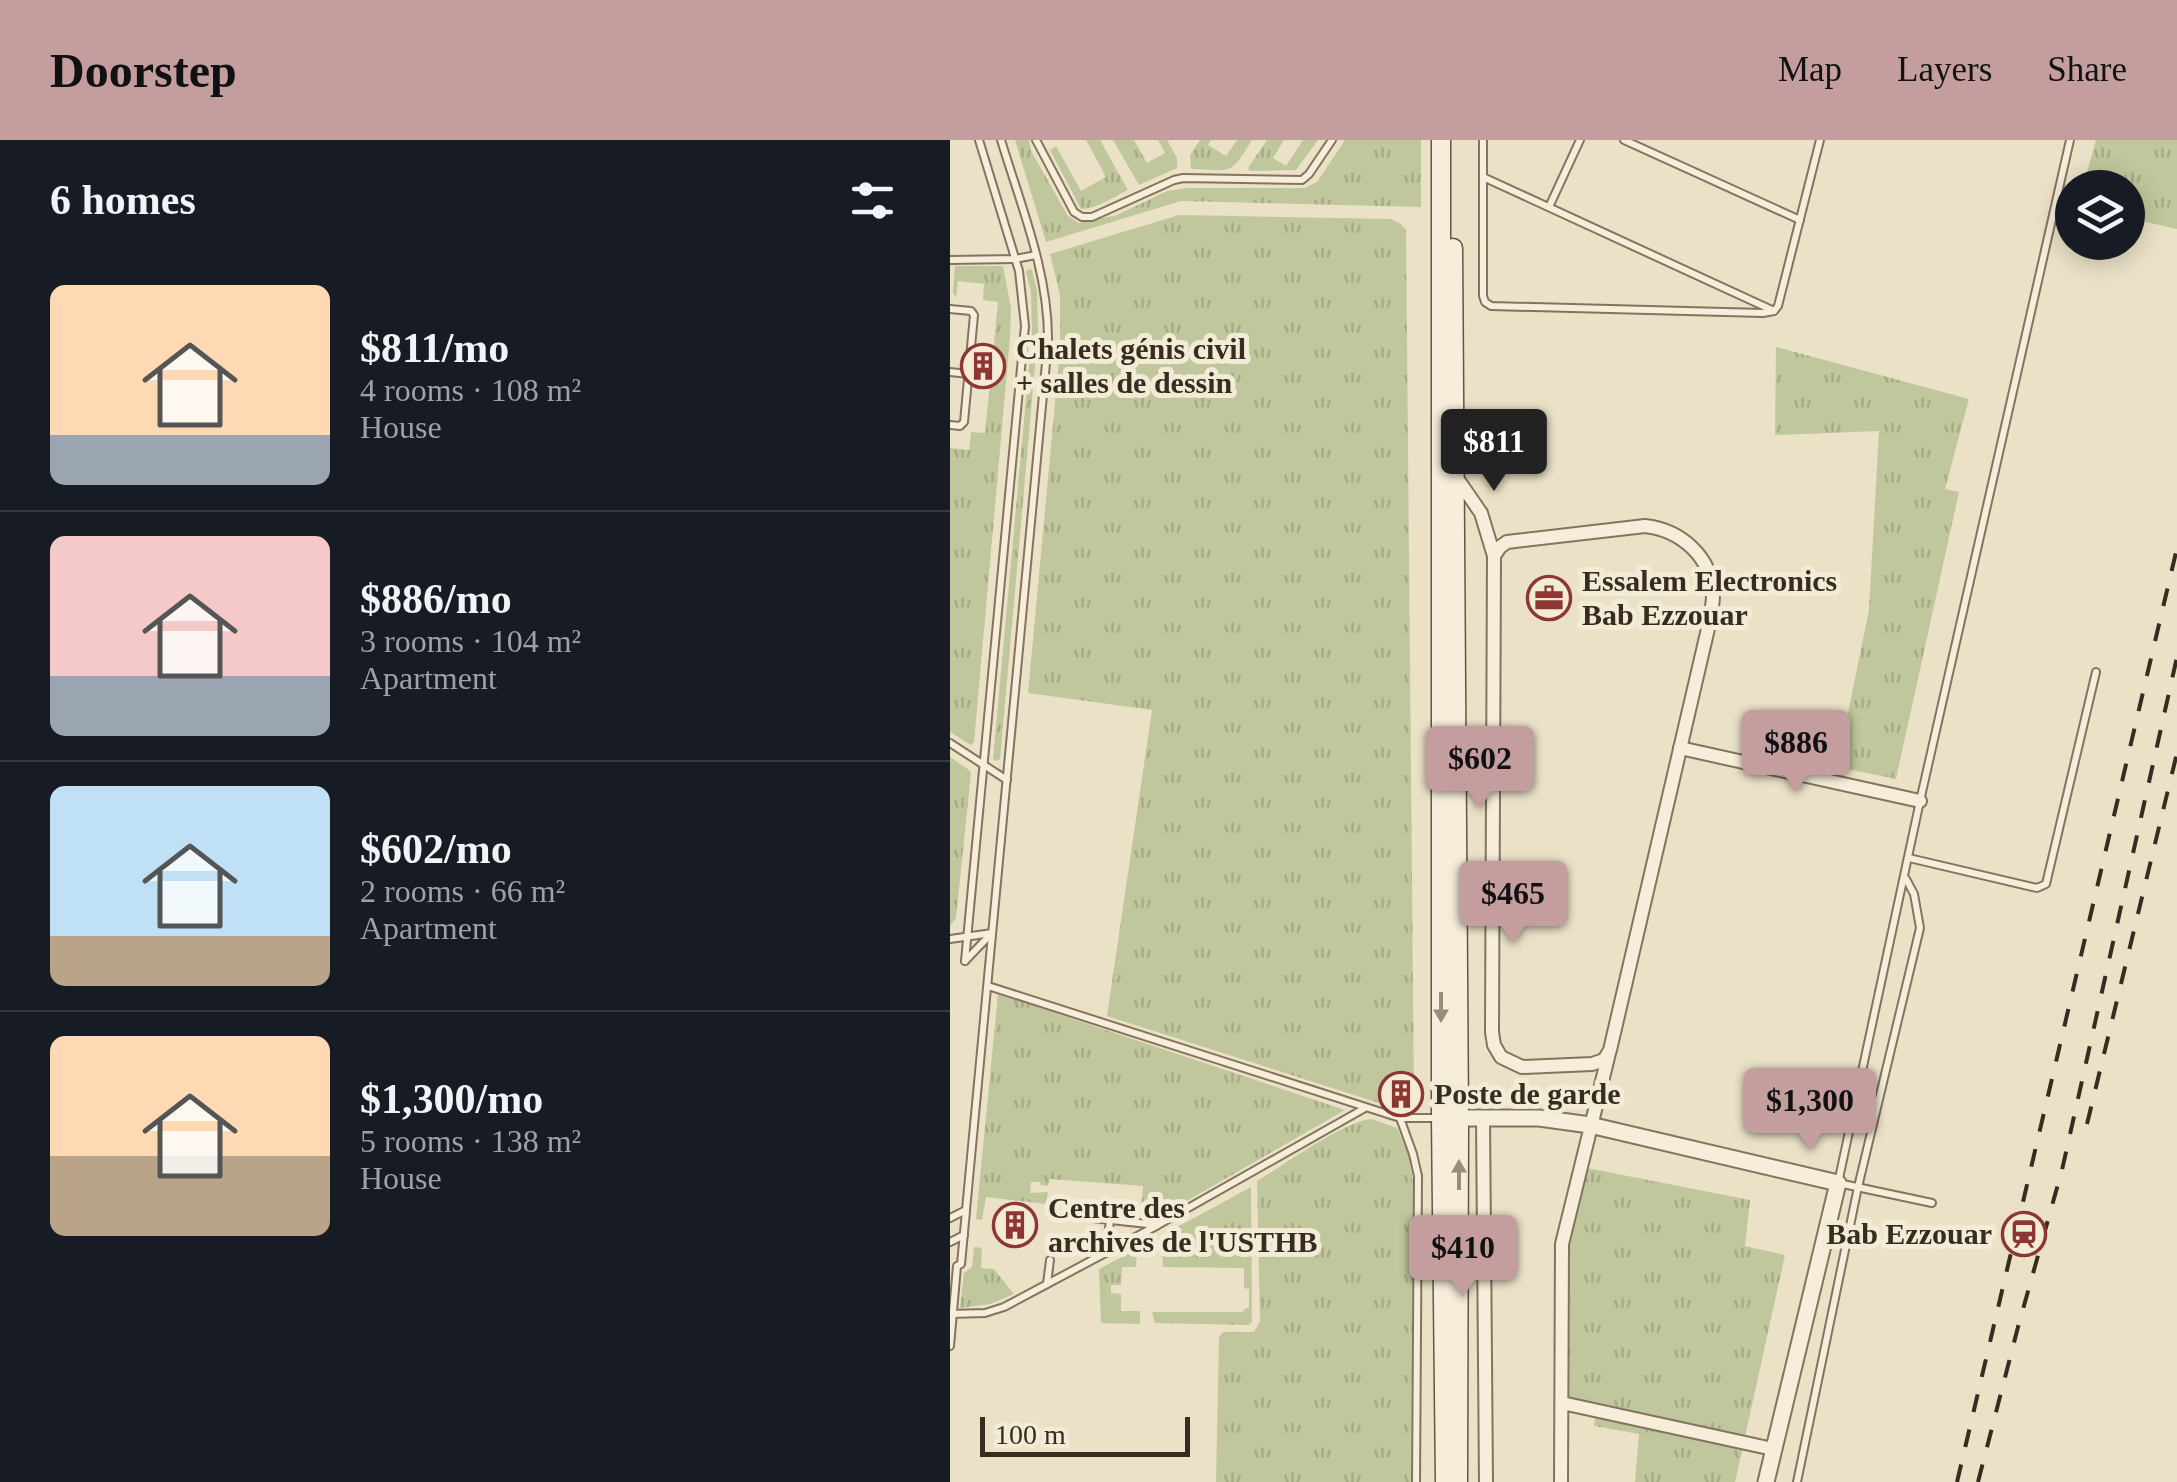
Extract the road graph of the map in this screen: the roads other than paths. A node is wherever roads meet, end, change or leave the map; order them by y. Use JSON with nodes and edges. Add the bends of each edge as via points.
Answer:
{"nodes":[{"id":1,"x":978,"y":140,"type":"edge"},
{"id":2,"x":1000,"y":140,"type":"edge"},
{"id":3,"x":1036,"y":140,"type":"edge"},
{"id":4,"x":1332,"y":140,"type":"edge"},
{"id":5,"x":1441,"y":140,"type":"edge"},
{"id":6,"x":1453,"y":140,"type":"edge"},
{"id":7,"x":1483,"y":140,"type":"edge"},
{"id":8,"x":1580,"y":140,"type":"edge"},
{"id":9,"x":1624,"y":140,"type":"edge"},
{"id":10,"x":1820,"y":140,"type":"edge"},
{"id":11,"x":2070,"y":140,"type":"edge"},
{"id":12,"x":1483,"y":177,"type":"junction"},
{"id":13,"x":1549,"y":207,"type":"junction"},
{"id":14,"x":1800,"y":220,"type":"junction"},
{"id":15,"x":1036,"y":254,"type":"junction"},
{"id":16,"x":1015,"y":259,"type":"junction"},
{"id":17,"x":950,"y":260,"type":"edge"},
{"id":18,"x":950,"y":309,"type":"edge"},
{"id":19,"x":1774,"y":310,"type":"junction"},
{"id":20,"x":950,"y":372,"type":"edge"},
{"id":21,"x":968,"y":374,"type":"junction"},
{"id":22,"x":950,"y":425,"type":"edge"},
{"id":23,"x":1440,"y":454,"type":"junction"},
{"id":24,"x":1453,"y":473,"type":"junction"},
{"id":25,"x":1494,"y":556,"type":"junction"},
{"id":26,"x":2096,"y":672,"type":"dead end"},
{"id":27,"x":950,"y":743,"type":"edge"},
{"id":28,"x":1680,"y":748,"type":"junction"},
{"id":29,"x":984,"y":765,"type":"junction"},
{"id":30,"x":1006,"y":780,"type":"junction"},
{"id":31,"x":1920,"y":800,"type":"junction"},
{"id":32,"x":1909,"y":858,"type":"junction"},
{"id":33,"x":1906,"y":878,"type":"junction"},
{"id":34,"x":992,"y":933,"type":"junction"},
{"id":35,"x":968,"y":936,"type":"junction"},
{"id":36,"x":950,"y":939,"type":"edge"},
{"id":37,"x":987,"y":986,"type":"junction"},
{"id":38,"x":1610,"y":1050,"type":"junction"},
{"id":39,"x":1366,"y":1108,"type":"junction"},
{"id":40,"x":1484,"y":1117,"type":"junction"},
{"id":41,"x":1400,"y":1118,"type":"junction"},
{"id":42,"x":1450,"y":1118,"type":"junction"},
{"id":43,"x":1590,"y":1125,"type":"junction"},
{"id":44,"x":1838,"y":1182,"type":"junction"},
{"id":45,"x":1858,"y":1187,"type":"junction"},
{"id":46,"x":1932,"y":1203,"type":"dead end"},
{"id":47,"x":966,"y":1210,"type":"junction"},
{"id":48,"x":1074,"y":1216,"type":"dead end"},
{"id":49,"x":950,"y":1218,"type":"edge"},
{"id":50,"x":1110,"y":1220,"type":"junction"},
{"id":51,"x":1158,"y":1225,"type":"junction"},
{"id":52,"x":1148,"y":1230,"type":"junction"},
{"id":53,"x":964,"y":1236,"type":"junction"},
{"id":54,"x":1149,"y":1240,"type":"dead end"},
{"id":55,"x":950,"y":1242,"type":"edge"},
{"id":56,"x":1106,"y":1253,"type":"junction"},
{"id":57,"x":962,"y":1256,"type":"junction"},
{"id":58,"x":1050,"y":1260,"type":"dead end"},
{"id":59,"x":950,"y":1262,"type":"edge"},
{"id":60,"x":1047,"y":1284,"type":"junction"},
{"id":61,"x":952,"y":1314,"type":"edge"},
{"id":62,"x":950,"y":1346,"type":"edge"},
{"id":63,"x":1562,"y":1403,"type":"junction"},
{"id":64,"x":1773,"y":1449,"type":"junction"},
{"id":65,"x":1416,"y":1482,"type":"edge"},
{"id":66,"x":1445,"y":1482,"type":"edge"},
{"id":67,"x":1458,"y":1482,"type":"edge"},
{"id":68,"x":1486,"y":1482,"type":"edge"},
{"id":69,"x":1562,"y":1482,"type":"edge"},
{"id":70,"x":1766,"y":1482,"type":"edge"},
{"id":71,"x":1797,"y":1482,"type":"edge"}],
"edges":[{"from":1,"to":16,"type":"lane"},
{"from":2,"to":15,"type":"lane"},
{"from":3,"to":4,"type":"lane","via":[[1082,218],[1183,178],[1302,180]]},
{"from":5,"to":23,"type":"main road"},
{"from":6,"to":24,"type":"main road"},
{"from":7,"to":12,"type":"lane"},
{"from":8,"to":13,"type":"lane"},
{"from":9,"to":14,"type":"lane"},
{"from":10,"to":14,"type":"lane"},
{"from":11,"to":31,"type":"lane"},
{"from":12,"to":13,"type":"lane"},
{"from":12,"to":19,"type":"lane","via":[[1483,296],[1491,306]]},
{"from":13,"to":19,"type":"lane"},
{"from":14,"to":19,"type":"lane"},
{"from":15,"to":16,"type":"lane"},
{"from":15,"to":30,"type":"lane","via":[[1048,342]]},
{"from":16,"to":17,"type":"lane"},
{"from":16,"to":29,"type":"lane","via":[[1024,341]]},
{"from":18,"to":21,"type":"lane","via":[[974,314]]},
{"from":20,"to":21,"type":"lane"},
{"from":21,"to":22,"type":"lane","via":[[964,422]]},
{"from":23,"to":24,"type":"street"},
{"from":23,"to":42,"type":"main road","one_way":true},
{"from":24,"to":25,"type":"street","via":[[1481,513]]},
{"from":24,"to":42,"type":"main road"},
{"from":25,"to":28,"type":"street","via":[[1508,542],[1645,526],[1675,533],[1690,545],[1704,561],[1714,597]]},
{"from":25,"to":38,"type":"street","via":[[1494,1045],[1501,1057],[1522,1067],[1592,1064]]},
{"from":26,"to":32,"type":"lane","via":[[2042,888]]},
{"from":27,"to":29,"type":"lane"},
{"from":28,"to":31,"type":"street"},
{"from":28,"to":38,"type":"street"},
{"from":29,"to":30,"type":"lane"},
{"from":29,"to":35,"type":"lane"},
{"from":30,"to":34,"type":"lane"},
{"from":31,"to":32,"type":"lane"},
{"from":32,"to":33,"type":"lane"},
{"from":33,"to":44,"type":"lane"},
{"from":33,"to":45,"type":"lane","via":[[1920,928]]},
{"from":34,"to":35,"type":"lane"},
{"from":34,"to":35,"type":"lane","via":[[965,961]]},
{"from":34,"to":37,"type":"lane"},
{"from":35,"to":36,"type":"lane"},
{"from":37,"to":39,"type":"lane"},
{"from":37,"to":47,"type":"lane"},
{"from":38,"to":43,"type":"street"},
{"from":39,"to":41,"type":"lane"},
{"from":39,"to":51,"type":"lane"},
{"from":40,"to":42,"type":"street"},
{"from":40,"to":43,"type":"street"},
{"from":40,"to":68,"type":"street"},
{"from":41,"to":42,"type":"lane"},
{"from":41,"to":65,"type":"lane","via":[[1418,1176]]},
{"from":42,"to":66,"type":"main road"},
{"from":67,"to":42,"type":"main road","one_way":true},
{"from":43,"to":44,"type":"street"},
{"from":43,"to":63,"type":"street","via":[[1562,1244]]},
{"from":44,"to":45,"type":"lane"},
{"from":44,"to":64,"type":"street"},
{"from":45,"to":46,"type":"lane"},
{"from":45,"to":71,"type":"lane"},
{"from":47,"to":49,"type":"lane"},
{"from":47,"to":53,"type":"lane"},
{"from":48,"to":50,"type":"lane"},
{"from":50,"to":51,"type":"lane"},
{"from":50,"to":56,"type":"lane"},
{"from":51,"to":52,"type":"lane"},
{"from":52,"to":54,"type":"lane"},
{"from":52,"to":56,"type":"lane"},
{"from":53,"to":55,"type":"lane"},
{"from":53,"to":57,"type":"lane"},
{"from":56,"to":60,"type":"lane"},
{"from":57,"to":59,"type":"lane"},
{"from":57,"to":61,"type":"lane"},
{"from":58,"to":60,"type":"lane"},
{"from":60,"to":61,"type":"lane","via":[[994,1311]]},
{"from":61,"to":62,"type":"lane"},
{"from":63,"to":64,"type":"street"},
{"from":63,"to":69,"type":"street"},
{"from":64,"to":70,"type":"street"}]}
